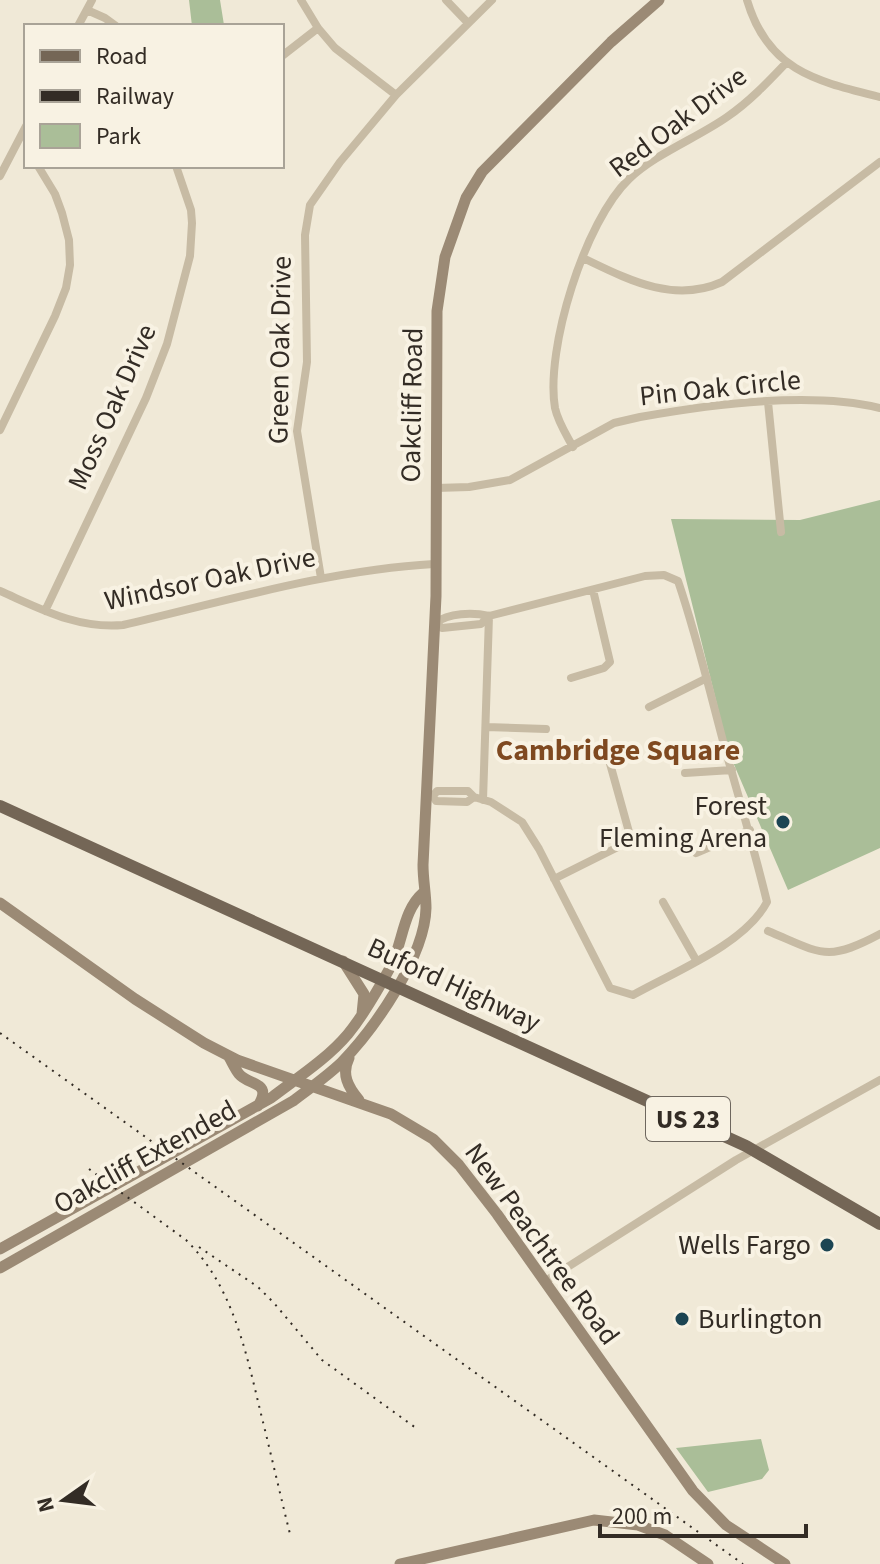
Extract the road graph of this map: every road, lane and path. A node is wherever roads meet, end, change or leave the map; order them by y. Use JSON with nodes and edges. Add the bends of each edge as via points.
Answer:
{"nodes":[{"id":1,"x":92,"y":0,"type":"edge"},
{"id":2,"x":301,"y":0,"type":"edge"},
{"id":3,"x":446,"y":0,"type":"edge"},
{"id":4,"x":492,"y":0,"type":"edge"},
{"id":5,"x":659,"y":0,"type":"edge"},
{"id":6,"x":747,"y":0,"type":"edge"},
{"id":7,"x":87,"y":10,"type":"junction"},
{"id":8,"x":468,"y":23,"type":"junction"},
{"id":9,"x":79,"y":24,"type":"edge"},
{"id":10,"x":113,"y":24,"type":"edge"},
{"id":11,"x":318,"y":28,"type":"junction"},
{"id":12,"x":284,"y":54,"type":"edge"},
{"id":13,"x":786,"y":63,"type":"junction"},
{"id":14,"x":396,"y":95,"type":"junction"},
{"id":15,"x":880,"y":97,"type":"edge"},
{"id":16,"x":24,"y":130,"type":"edge"},
{"id":17,"x":15,"y":149,"type":"junction"},
{"id":18,"x":24,"y":155,"type":"edge"},
{"id":19,"x":880,"y":162,"type":"edge"},
{"id":20,"x":39,"y":168,"type":"edge"},
{"id":21,"x":177,"y":168,"type":"edge"},
{"id":22,"x":0,"y":176,"type":"edge"},
{"id":23,"x":583,"y":258,"type":"junction"},
{"id":24,"x":768,"y":402,"type":"junction"},
{"id":25,"x":880,"y":408,"type":"edge"},
{"id":26,"x":0,"y":430,"type":"edge"},
{"id":27,"x":573,"y":447,"type":"junction"},
{"id":28,"x":436,"y":488,"type":"junction"},
{"id":29,"x":781,"y":532,"type":"dead end"},
{"id":30,"x":434,"y":564,"type":"junction"},
{"id":31,"x":321,"y":578,"type":"junction"},
{"id":32,"x":593,"y":590,"type":"junction"},
{"id":33,"x":0,"y":591,"type":"edge"},
{"id":34,"x":45,"y":611,"type":"junction"},
{"id":35,"x":489,"y":616,"type":"junction"},
{"id":36,"x":435,"y":623,"type":"junction"},
{"id":37,"x":571,"y":678,"type":"dead end"},
{"id":38,"x":707,"y":678,"type":"junction"},
{"id":39,"x":649,"y":707,"type":"dead end"},
{"id":40,"x":486,"y":727,"type":"junction"},
{"id":41,"x":546,"y":729,"type":"dead end"},
{"id":42,"x":609,"y":760,"type":"dead end"},
{"id":43,"x":732,"y":770,"type":"junction"},
{"id":44,"x":685,"y":773,"type":"dead end"},
{"id":45,"x":430,"y":796,"type":"junction"},
{"id":46,"x":479,"y":798,"type":"junction"},
{"id":47,"x":0,"y":806,"type":"edge"},
{"id":48,"x":750,"y":830,"type":"junction"},
{"id":49,"x":696,"y":853,"type":"dead end"},
{"id":50,"x":554,"y":879,"type":"junction"},
{"id":51,"x":423,"y":893,"type":"junction"},
{"id":52,"x":663,"y":902,"type":"dead end"},
{"id":53,"x":0,"y":903,"type":"edge"},
{"id":54,"x":768,"y":931,"type":"dead end"},
{"id":55,"x":880,"y":934,"type":"edge"},
{"id":56,"x":696,"y":960,"type":"junction"},
{"id":57,"x":343,"y":961,"type":"junction"},
{"id":58,"x":383,"y":979,"type":"junction"},
{"id":59,"x":398,"y":985,"type":"junction"},
{"id":60,"x":362,"y":1016,"type":"junction"},
{"id":61,"x":355,"y":1047,"type":"junction"},
{"id":62,"x":229,"y":1056,"type":"junction"},
{"id":63,"x":296,"y":1080,"type":"junction"},
{"id":64,"x":880,"y":1080,"type":"edge"},
{"id":65,"x":313,"y":1086,"type":"junction"},
{"id":66,"x":362,"y":1103,"type":"junction"},
{"id":67,"x":258,"y":1106,"type":"junction"},
{"id":68,"x":753,"y":1150,"type":"junction"},
{"id":69,"x":880,"y":1224,"type":"edge"},
{"id":70,"x":0,"y":1249,"type":"edge"},
{"id":71,"x":0,"y":1268,"type":"edge"},
{"id":72,"x":544,"y":1282,"type":"junction"},
{"id":73,"x":400,"y":1564,"type":"edge"},
{"id":74,"x":708,"y":1564,"type":"edge"},
{"id":75,"x":785,"y":1564,"type":"edge"}],
"edges":[{"from":1,"to":7,"type":"street"},
{"from":2,"to":11,"type":"street"},
{"from":3,"to":8,"type":"street"},
{"from":4,"to":8,"type":"street","name":"Green Oak Drive"},
{"from":5,"to":28,"type":"main road","name":"Oakcliff Road","via":[[527,124],[482,172],[466,198],[445,257],[437,311]]},
{"from":6,"to":13,"type":"street","via":[[763,36]]},
{"from":7,"to":9,"type":"street"},
{"from":7,"to":10,"type":"street"},
{"from":8,"to":14,"type":"street","name":"Green Oak Drive"},
{"from":11,"to":12,"type":"street"},
{"from":11,"to":14,"type":"street","via":[[335,48]]},
{"from":13,"to":15,"type":"street","via":[[820,82]]},
{"from":13,"to":23,"type":"street","name":"Red Oak Drive","via":[[729,116],[628,180]]},
{"from":14,"to":31,"type":"street","name":"Green Oak Drive","via":[[320,188],[306,221],[307,362],[297,431]]},
{"from":16,"to":17,"type":"street"},
{"from":17,"to":18,"type":"street"},
{"from":17,"to":22,"type":"street"},
{"from":19,"to":23,"type":"street","via":[[711,286],[663,290]]},
{"from":20,"to":26,"type":"street","via":[[62,213],[70,265],[55,316]]},
{"from":21,"to":34,"type":"street","name":"Moss Oak Drive","via":[[192,223],[190,256],[167,344]]},
{"from":23,"to":27,"type":"street","name":"Red Oak Drive","via":[[554,358],[555,407]]},
{"from":24,"to":25,"type":"street","name":"Pin Oak Circle","via":[[845,401]]},
{"from":24,"to":27,"type":"street","name":"Pin Oak Circle","via":[[614,423]]},
{"from":24,"to":29,"type":"street"},
{"from":27,"to":28,"type":"street","name":"Pin Oak Circle","via":[[510,480]]},
{"from":28,"to":30,"type":"main road","name":"Oakcliff Road"},
{"from":30,"to":31,"type":"street","name":"Windsor Oak Drive"},
{"from":30,"to":36,"type":"main road","name":"Oakcliff Road"},
{"from":31,"to":34,"type":"street","name":"Windsor Oak Drive","via":[[123,625],[79,623]]},
{"from":32,"to":35,"type":"street"},
{"from":32,"to":37,"type":"street","via":[[610,662]]},
{"from":32,"to":38,"type":"street","via":[[655,575],[678,581]]},
{"from":33,"to":34,"type":"street","name":"Windsor Oak Drive"},
{"from":35,"to":36,"type":"street","via":[[481,624],[442,628]]},
{"from":35,"to":40,"type":"street"},
{"from":36,"to":45,"type":"main road","name":"Oakcliff Road"},
{"from":38,"to":39,"type":"street"},
{"from":38,"to":43,"type":"street"},
{"from":40,"to":41,"type":"street"},
{"from":40,"to":46,"type":"street"},
{"from":42,"to":50,"type":"street","via":[[629,832],[624,844]]},
{"from":43,"to":44,"type":"street"},
{"from":43,"to":48,"type":"street"},
{"from":45,"to":46,"type":"street","via":[[436,801]]},
{"from":45,"to":51,"type":"main road","name":"Oakcliff Road"},
{"from":46,"to":50,"type":"street","via":[[522,822]]},
{"from":47,"to":57,"type":"main road","name":"Buford Highway","number":"US 23"},
{"from":48,"to":49,"type":"street"},
{"from":48,"to":56,"type":"street","via":[[767,902],[730,942]]},
{"from":50,"to":56,"type":"street","via":[[610,988],[633,995]]},
{"from":51,"to":58,"type":"main road","name":"Oakcliff Road","via":[[412,902],[399,950]]},
{"from":51,"to":59,"type":"main road","name":"Oakcliff Road","via":[[426,908],[419,944]]},
{"from":52,"to":56,"type":"street"},
{"from":53,"to":62,"type":"main road","name":"New Peachtree Road","via":[[135,999]]},
{"from":54,"to":55,"type":"street","via":[[821,953],[845,951]]},
{"from":57,"to":58,"type":"main road","name":"Buford Highway","number":"US 23"},
{"from":57,"to":60,"type":"main road","via":[[364,994]]},
{"from":58,"to":59,"type":"main road","name":"Buford Highway","number":"US 23"},
{"from":58,"to":60,"type":"main road","name":"Oakcliff Road"},
{"from":59,"to":61,"type":"main road","name":"Oakcliff Road"},
{"from":59,"to":68,"type":"main road","name":"Buford Highway","number":"US 23"},
{"from":60,"to":63,"type":"main road","name":"Oakcliff Road"},
{"from":61,"to":65,"type":"main road","name":"Oakcliff Road"},
{"from":61,"to":66,"type":"main road","via":[[344,1067],[345,1077]]},
{"from":62,"to":63,"type":"main road","name":"New Peachtree Road"},
{"from":62,"to":67,"type":"main road","via":[[241,1077],[259,1084]]},
{"from":63,"to":65,"type":"main road","name":"New Peachtree Road"},
{"from":63,"to":67,"type":"main road","name":"Oakcliff Extended"},
{"from":64,"to":68,"type":"street"},
{"from":65,"to":66,"type":"main road","name":"New Peachtree Road"},
{"from":65,"to":71,"type":"main road","name":"Oakcliff Extended"},
{"from":66,"to":72,"type":"main road","name":"New Peachtree Road","via":[[433,1139],[474,1184]]},
{"from":67,"to":70,"type":"main road","name":"Oakcliff Extended"},
{"from":68,"to":69,"type":"main road","name":"Buford Highway","number":"US 23"},
{"from":68,"to":72,"type":"street"},
{"from":72,"to":75,"type":"main road","name":"New Peachtree Road","via":[[693,1491],[726,1525]]},
{"from":73,"to":74,"type":"main road","via":[[594,1520],[638,1525],[665,1535]]}]}
